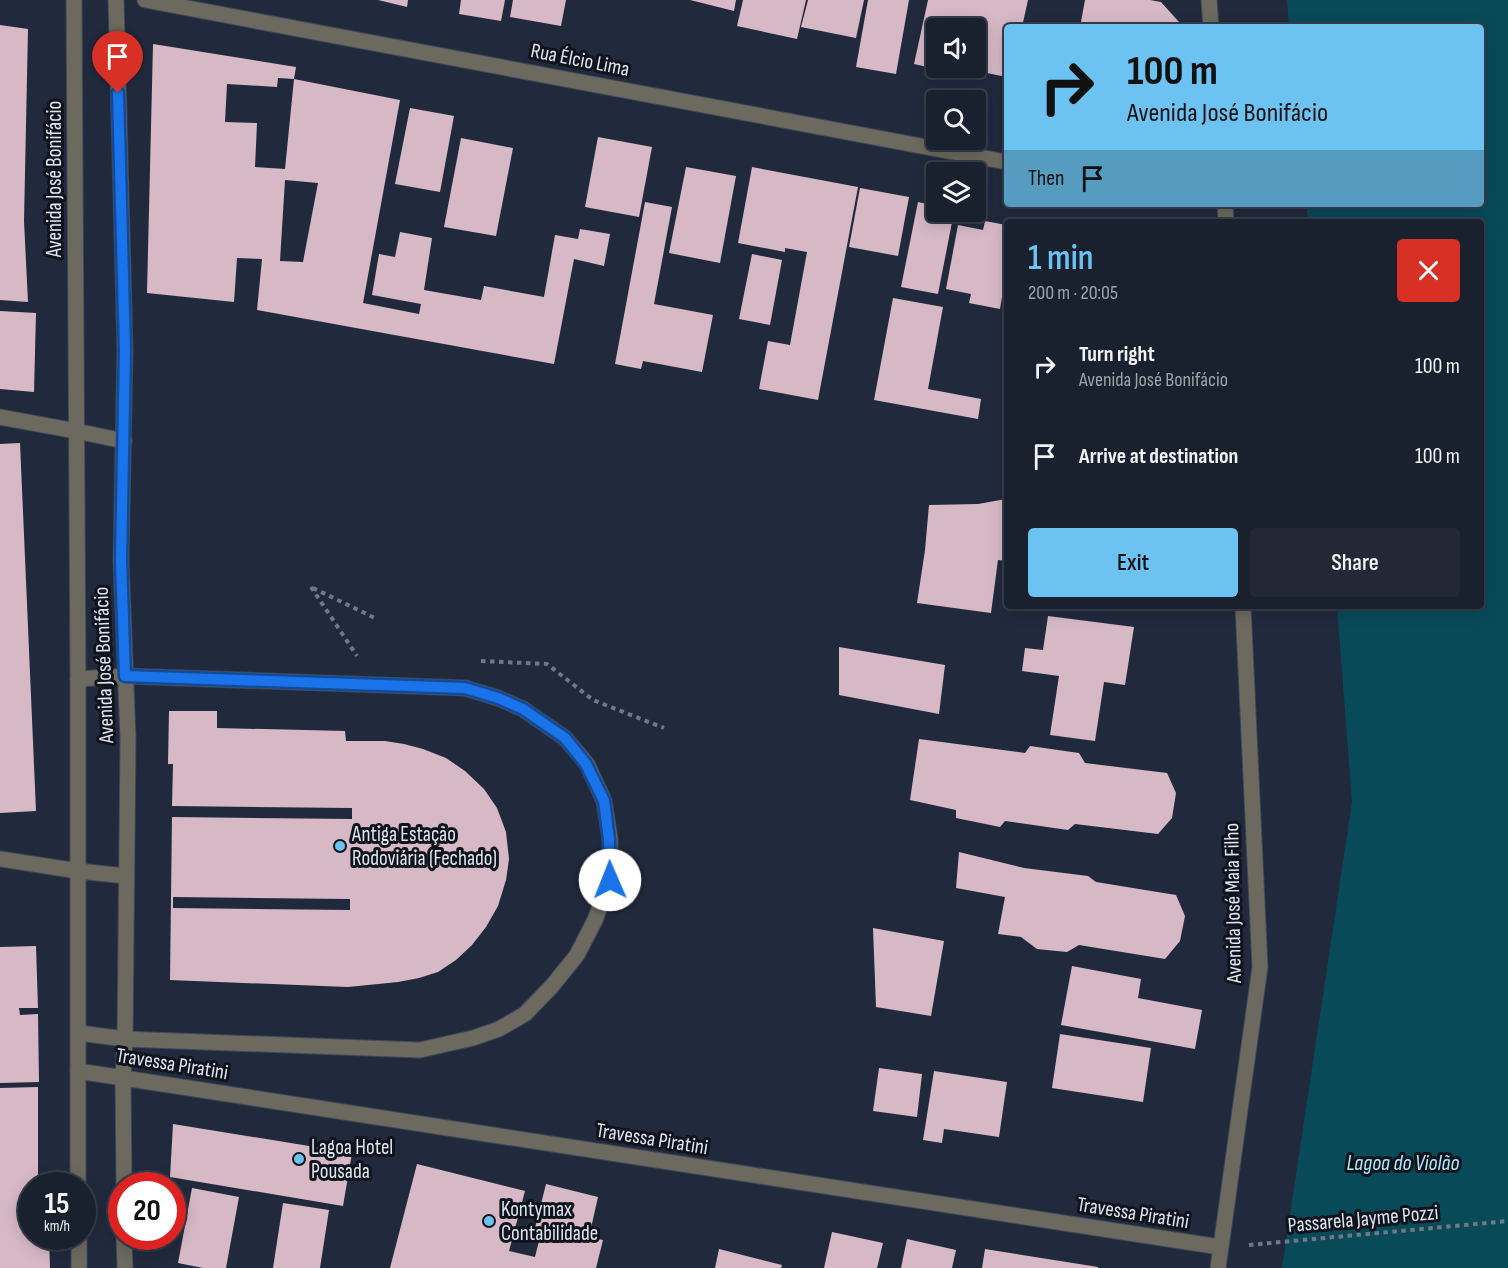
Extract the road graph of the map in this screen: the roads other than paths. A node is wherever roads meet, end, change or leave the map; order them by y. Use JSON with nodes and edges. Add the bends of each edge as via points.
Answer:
{"nodes":[{"id":1,"x":74,"y":0,"type":"edge"},
{"id":2,"x":116,"y":0,"type":"edge"},
{"id":3,"x":145,"y":0,"type":"edge"},
{"id":4,"x":1209,"y":0,"type":"edge"},
{"id":5,"x":1211,"y":24,"type":"edge"},
{"id":6,"x":1004,"y":162,"type":"edge"},
{"id":7,"x":0,"y":417,"type":"edge"},
{"id":8,"x":76,"y":431,"type":"junction"},
{"id":9,"x":124,"y":441,"type":"junction"},
{"id":10,"x":1243,"y":609,"type":"edge"},
{"id":11,"x":125,"y":676,"type":"junction"},
{"id":12,"x":78,"y":679,"type":"junction"},
{"id":13,"x":0,"y":859,"type":"edge"},
{"id":14,"x":78,"y":871,"type":"junction"},
{"id":15,"x":126,"y":876,"type":"junction"},
{"id":16,"x":79,"y":1033,"type":"junction"},
{"id":17,"x":125,"y":1039,"type":"junction"},
{"id":18,"x":78,"y":1071,"type":"junction"},
{"id":19,"x":123,"y":1078,"type":"junction"},
{"id":20,"x":78,"y":1172,"type":"edge"},
{"id":21,"x":124,"y":1172,"type":"edge"},
{"id":22,"x":1220,"y":1248,"type":"junction"},
{"id":23,"x":79,"y":1250,"type":"edge"},
{"id":24,"x":124,"y":1250,"type":"edge"},
{"id":25,"x":79,"y":1268,"type":"edge"},
{"id":26,"x":125,"y":1268,"type":"edge"},
{"id":27,"x":1218,"y":1268,"type":"edge"}],
"edges":[{"from":1,"to":8,"type":"street","name":"Avenida José Bonifácio"},
{"from":2,"to":9,"type":"street","name":"Avenida José Bonifácio"},
{"from":3,"to":6,"type":"street","name":"Rua Élcio Lima"},
{"from":4,"to":5,"type":"street"},
{"from":7,"to":8,"type":"street"},
{"from":8,"to":9,"type":"street"},
{"from":8,"to":12,"type":"street","name":"Avenida José Bonifácio"},
{"from":9,"to":11,"type":"street","name":"Avenida José Bonifácio","via":[[121,561]]},
{"from":10,"to":22,"type":"street","name":"Avenida José Maia Filho","via":[[1260,967]]},
{"from":11,"to":12,"type":"street"},
{"from":11,"to":15,"type":"street","name":"Avenida José Bonifácio"},
{"from":11,"to":17,"type":"street","via":[[465,688],[498,698],[523,709],[565,738],[586,764],[604,801],[610,880],[577,955],[552,986],[525,1014],[473,1038],[420,1050]]},
{"from":12,"to":14,"type":"street","name":"Avenida José Bonifácio"},
{"from":13,"to":14,"type":"street"},
{"from":14,"to":15,"type":"street"},
{"from":14,"to":16,"type":"street","name":"Avenida José Bonifácio"},
{"from":15,"to":17,"type":"street","name":"Avenida José Bonifácio"},
{"from":16,"to":17,"type":"street"},
{"from":16,"to":18,"type":"street","name":"Avenida José Bonifácio"},
{"from":17,"to":19,"type":"street","name":"Avenida José Bonifácio"},
{"from":18,"to":19,"type":"street","name":"Travessa Piratini"},
{"from":18,"to":20,"type":"street","name":"Avenida José Bonifácio"},
{"from":19,"to":21,"type":"street","name":"Avenida José Bonifácio"},
{"from":19,"to":22,"type":"street","name":"Travessa Piratini"},
{"from":22,"to":27,"type":"street","name":"Avenida José Maia Filho"},
{"from":23,"to":25,"type":"street"},
{"from":24,"to":26,"type":"street"}]}
